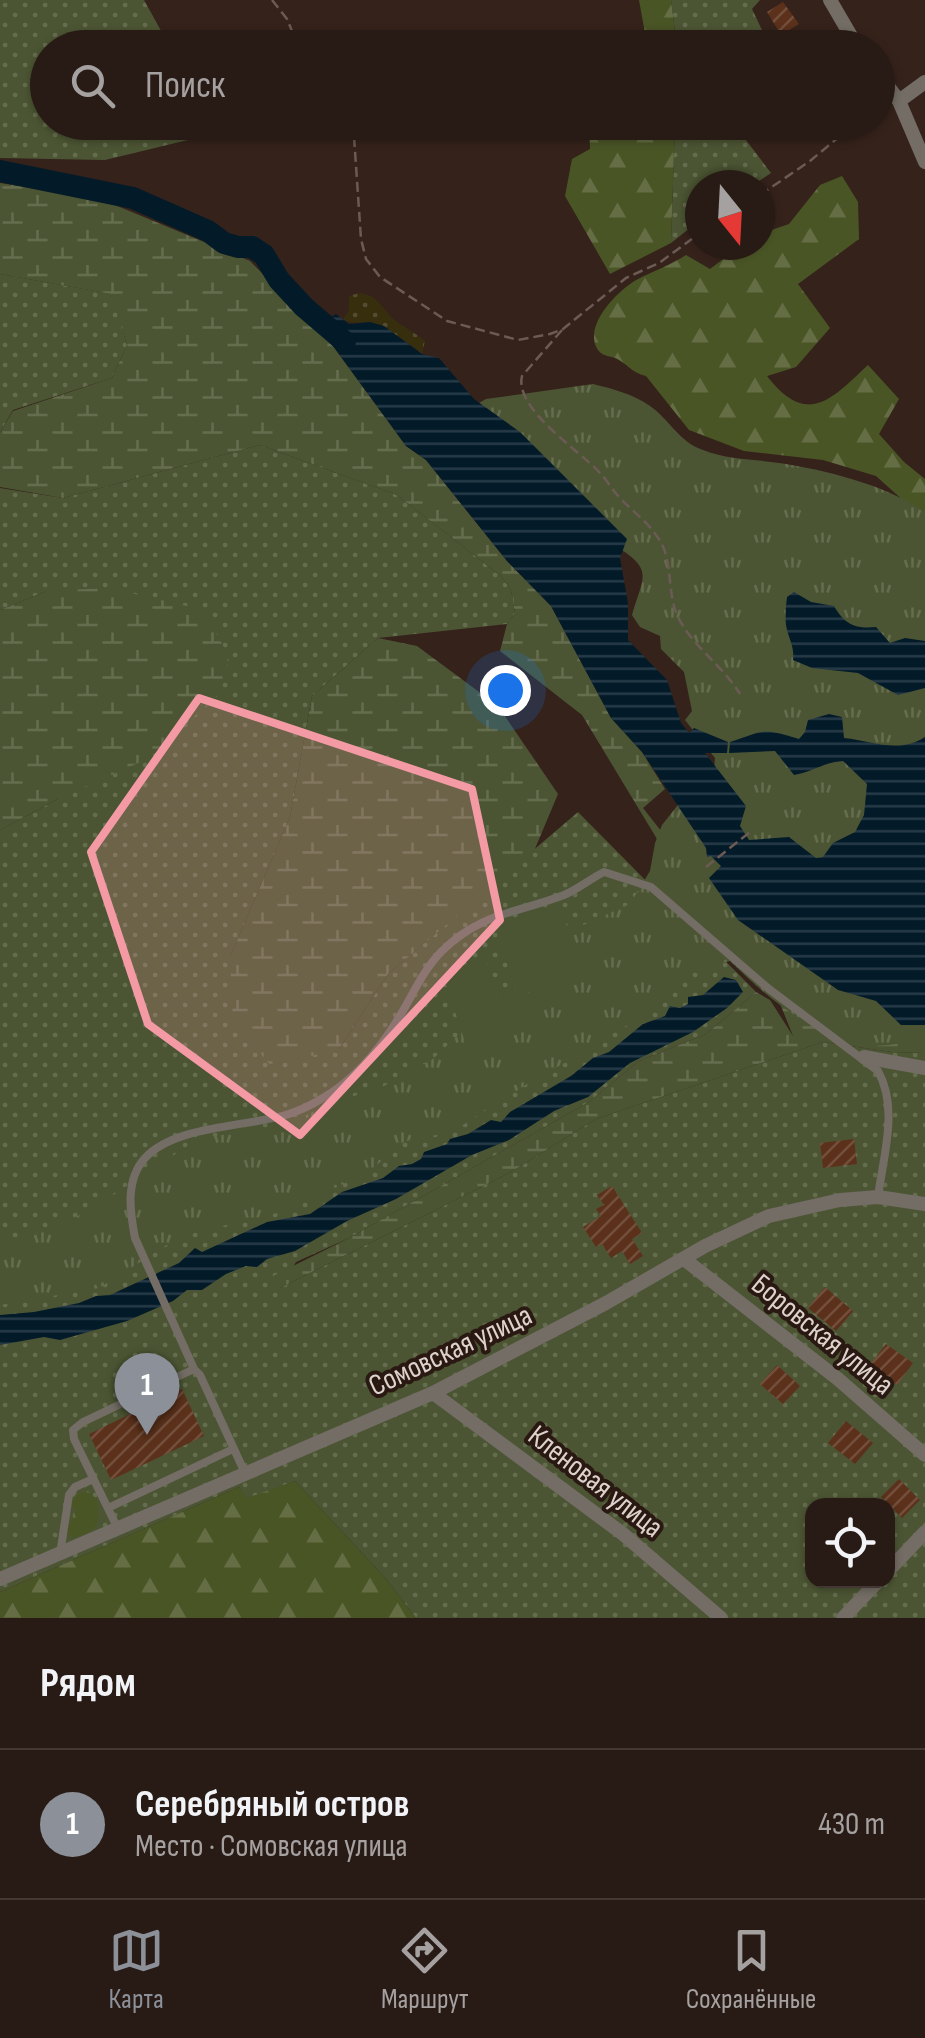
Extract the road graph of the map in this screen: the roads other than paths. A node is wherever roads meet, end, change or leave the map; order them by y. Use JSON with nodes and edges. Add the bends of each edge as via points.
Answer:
{"nodes":[{"id":1,"x":830,"y":0,"type":"edge"},
{"id":2,"x":848,"y":30,"type":"edge"},
{"id":3,"x":925,"y":82,"type":"edge"},
{"id":4,"x":895,"y":96,"type":"edge"},
{"id":5,"x":899,"y":101,"type":"junction"},
{"id":6,"x":925,"y":162,"type":"edge"},
{"id":7,"x":864,"y":1058,"type":"junction"},
{"id":8,"x":925,"y":1068,"type":"edge"},
{"id":9,"x":878,"y":1197,"type":"junction"},
{"id":10,"x":925,"y":1204,"type":"edge"},
{"id":11,"x":684,"y":1259,"type":"junction"},
{"id":12,"x":194,"y":1369,"type":"junction"},
{"id":13,"x":433,"y":1393,"type":"junction"},
{"id":14,"x":232,"y":1450,"type":"junction"},
{"id":15,"x":925,"y":1456,"type":"edge"},
{"id":16,"x":245,"y":1473,"type":"junction"},
{"id":17,"x":93,"y":1479,"type":"junction"},
{"id":18,"x":108,"y":1508,"type":"junction"},
{"id":19,"x":118,"y":1529,"type":"junction"},
{"id":20,"x":925,"y":1532,"type":"edge"},
{"id":21,"x":60,"y":1554,"type":"junction"},
{"id":22,"x":895,"y":1564,"type":"edge"},
{"id":23,"x":0,"y":1579,"type":"edge"},
{"id":24,"x":871,"y":1588,"type":"edge"},
{"id":25,"x":721,"y":1618,"type":"edge"},
{"id":26,"x":843,"y":1618,"type":"edge"}],
"edges":[{"from":1,"to":2,"type":"street"},
{"from":3,"to":5,"type":"street"},
{"from":4,"to":5,"type":"street"},
{"from":5,"to":6,"type":"street"},
{"from":7,"to":8,"type":"street"},
{"from":7,"to":9,"type":"lane","via":[[884,1083],[888,1101]]},
{"from":7,"to":12,"type":"lane","via":[[769,989],[651,887],[604,872],[564,895],[492,916],[453,941],[422,975],[385,1040],[324,1097],[290,1114],[178,1138],[137,1170],[130,1204],[135,1238]]},
{"from":9,"to":10,"type":"street","name":"Сомовская улица"},
{"from":9,"to":11,"type":"street","name":"Сомовская улица","via":[[792,1208]]},
{"from":11,"to":13,"type":"street","name":"Сомовская улица"},
{"from":11,"to":15,"type":"street","name":"Боровская улица"},
{"from":12,"to":14,"type":"lane"},
{"from":12,"to":17,"type":"lane","via":[[74,1430]]},
{"from":13,"to":16,"type":"street","name":"Сомовская улица"},
{"from":13,"to":25,"type":"street","name":"Кленовая улица","via":[[623,1534]]},
{"from":14,"to":16,"type":"lane"},
{"from":14,"to":18,"type":"lane"},
{"from":16,"to":19,"type":"street","name":"Сомовская улица"},
{"from":17,"to":18,"type":"lane"},
{"from":17,"to":21,"type":"lane","via":[[69,1495]]},
{"from":18,"to":19,"type":"lane"},
{"from":19,"to":21,"type":"street","name":"Сомовская улица"},
{"from":20,"to":22,"type":"street"},
{"from":21,"to":23,"type":"street","name":"Сомовская улица"},
{"from":24,"to":26,"type":"street"}]}
